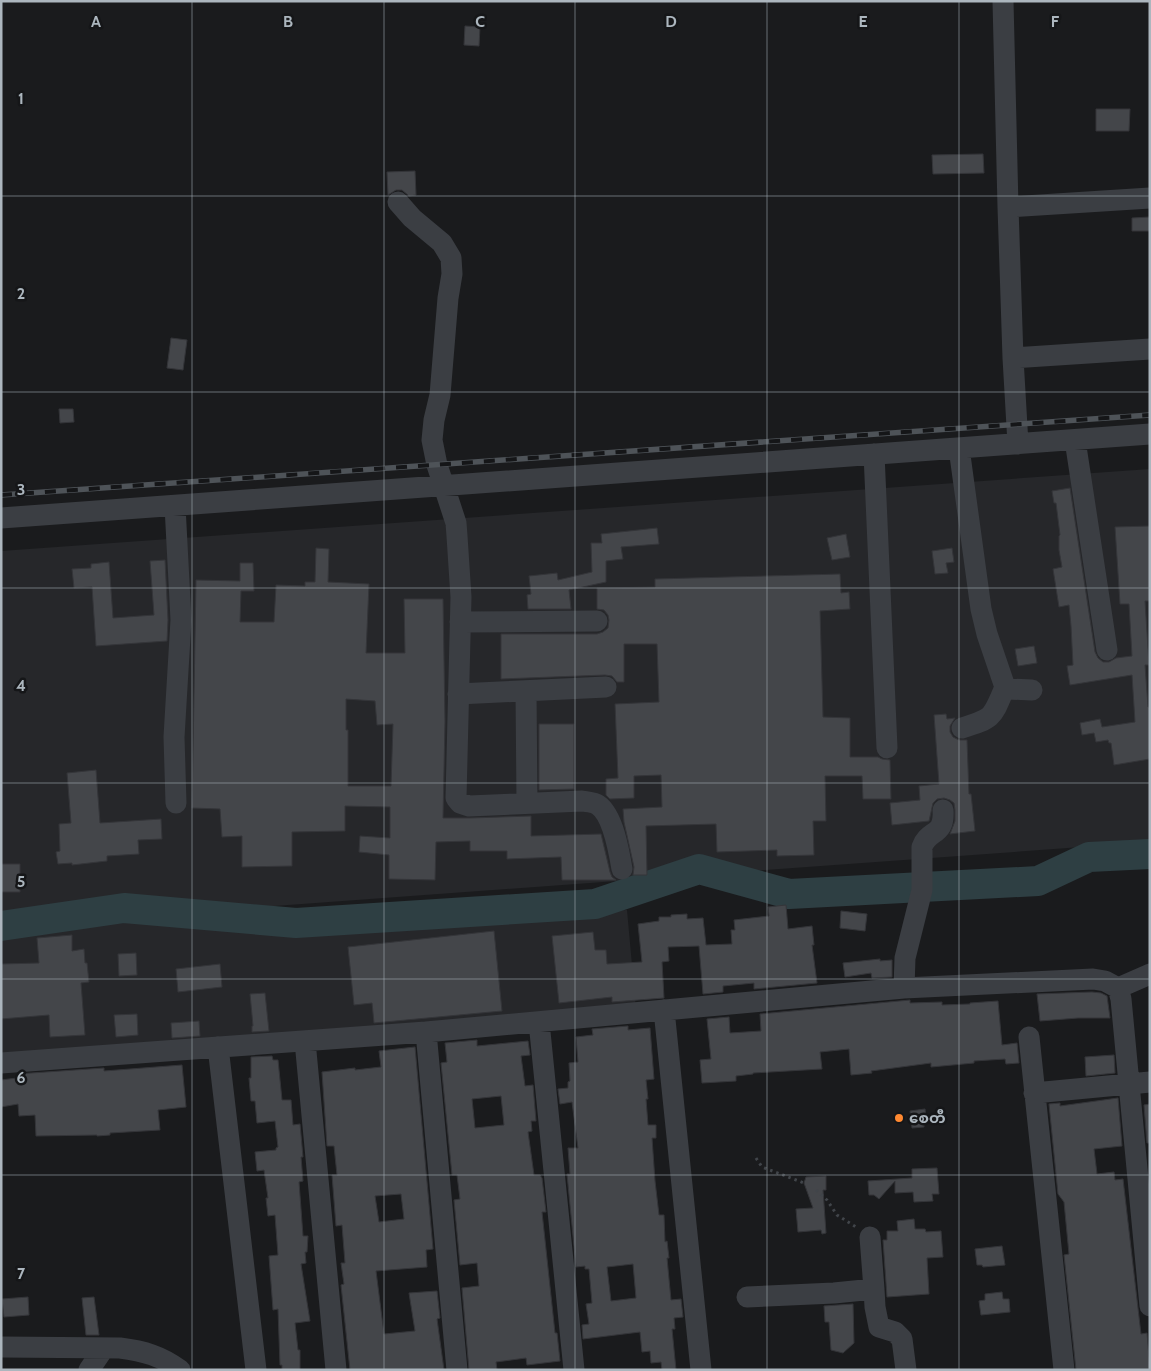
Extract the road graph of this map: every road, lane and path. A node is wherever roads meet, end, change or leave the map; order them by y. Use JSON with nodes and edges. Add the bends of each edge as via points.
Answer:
{"nodes":[{"id":1,"x":1003,"y":1,"type":"edge"},
{"id":2,"x":1150,"y":198,"type":"edge"},
{"id":3,"x":398,"y":202,"type":"dead end"},
{"id":4,"x":1008,"y":206,"type":"junction"},
{"id":5,"x":1150,"y":349,"type":"edge"},
{"id":6,"x":1013,"y":358,"type":"junction"},
{"id":7,"x":1150,"y":434,"type":"edge"},
{"id":8,"x":1075,"y":440,"type":"junction"},
{"id":9,"x":1018,"y":444,"type":"junction"},
{"id":10,"x":959,"y":448,"type":"junction"},
{"id":11,"x":874,"y":454,"type":"junction"},
{"id":12,"x":442,"y":485,"type":"junction"},
{"id":13,"x":175,"y":506,"type":"junction"},
{"id":14,"x":1,"y":518,"type":"edge"},
{"id":15,"x":597,"y":621,"type":"dead end"},
{"id":16,"x":460,"y":622,"type":"junction"},
{"id":17,"x":1107,"y":650,"type":"dead end"},
{"id":18,"x":606,"y":687,"type":"dead end"},
{"id":19,"x":1006,"y":687,"type":"junction"},
{"id":20,"x":1032,"y":690,"type":"dead end"},
{"id":21,"x":526,"y":691,"type":"junction"},
{"id":22,"x":458,"y":694,"type":"junction"},
{"id":23,"x":962,"y":728,"type":"dead end"},
{"id":24,"x":887,"y":748,"type":"dead end"},
{"id":25,"x":176,"y":803,"type":"dead end"},
{"id":26,"x":527,"y":803,"type":"junction"},
{"id":27,"x":943,"y":810,"type":"dead end"},
{"id":28,"x":622,"y":868,"type":"dead end"},
{"id":29,"x":1150,"y":974,"type":"edge"},
{"id":30,"x":904,"y":988,"type":"junction"},
{"id":31,"x":1118,"y":988,"type":"junction"},
{"id":32,"x":664,"y":1010,"type":"junction"},
{"id":33,"x":540,"y":1022,"type":"junction"},
{"id":34,"x":426,"y":1032,"type":"junction"},
{"id":35,"x":1029,"y":1037,"type":"dead end"},
{"id":36,"x":305,"y":1041,"type":"junction"},
{"id":37,"x":218,"y":1047,"type":"junction"},
{"id":38,"x":1,"y":1063,"type":"edge"},
{"id":39,"x":1150,"y":1082,"type":"edge"},
{"id":40,"x":1128,"y":1084,"type":"junction"},
{"id":41,"x":1034,"y":1093,"type":"junction"},
{"id":42,"x":756,"y":1158,"type":"dead end"},
{"id":43,"x":804,"y":1183,"type":"dead end"},
{"id":44,"x":816,"y":1190,"type":"dead end"},
{"id":45,"x":837,"y":1215,"type":"dead end"},
{"id":46,"x":870,"y":1236,"type":"dead end"},
{"id":47,"x":874,"y":1289,"type":"junction"},
{"id":48,"x":747,"y":1297,"type":"dead end"},
{"id":49,"x":1150,"y":1306,"type":"edge"},
{"id":50,"x":1,"y":1347,"type":"edge"},
{"id":51,"x":104,"y":1348,"type":"junction"},
{"id":52,"x":89,"y":1370,"type":"edge"},
{"id":53,"x":180,"y":1370,"type":"edge"},
{"id":54,"x":256,"y":1370,"type":"edge"},
{"id":55,"x":336,"y":1370,"type":"edge"},
{"id":56,"x":457,"y":1370,"type":"edge"},
{"id":57,"x":574,"y":1370,"type":"edge"},
{"id":58,"x":701,"y":1370,"type":"edge"},
{"id":59,"x":906,"y":1370,"type":"edge"},
{"id":60,"x":1064,"y":1370,"type":"edge"}],
"edges":[{"from":1,"to":4,"type":"street"},
{"from":2,"to":4,"type":"street"},
{"from":3,"to":12,"type":"street","via":[[442,243],[451,258],[440,395],[432,440]]},
{"from":4,"to":6,"type":"street"},
{"from":5,"to":6,"type":"street"},
{"from":6,"to":9,"type":"street"},
{"from":7,"to":8,"type":"street"},
{"from":8,"to":9,"type":"street"},
{"from":8,"to":17,"type":"street"},
{"from":9,"to":10,"type":"street"},
{"from":10,"to":11,"type":"street"},
{"from":10,"to":19,"type":"street","via":[[983,618]]},
{"from":11,"to":12,"type":"street"},
{"from":11,"to":24,"type":"street"},
{"from":12,"to":13,"type":"street"},
{"from":12,"to":16,"type":"street","via":[[456,524]]},
{"from":13,"to":14,"type":"street"},
{"from":13,"to":25,"type":"street","via":[[181,620],[174,737]]},
{"from":15,"to":16,"type":"street"},
{"from":16,"to":22,"type":"street"},
{"from":18,"to":21,"type":"street"},
{"from":19,"to":20,"type":"street"},
{"from":19,"to":23,"type":"street","via":[[991,716]]},
{"from":21,"to":22,"type":"street"},
{"from":21,"to":26,"type":"street"},
{"from":22,"to":26,"type":"street","via":[[457,801],[469,806]]},
{"from":26,"to":28,"type":"street","via":[[582,801],[597,804],[616,834]]},
{"from":27,"to":30,"type":"street","via":[[943,824],[938,832],[924,841],[922,890],[905,958]]},
{"from":29,"to":31,"type":"street"},
{"from":30,"to":31,"type":"street","via":[[1094,979]]},
{"from":30,"to":32,"type":"street"},
{"from":31,"to":40,"type":"street","via":[[1122,999]]},
{"from":32,"to":33,"type":"street"},
{"from":32,"to":58,"type":"street"},
{"from":33,"to":34,"type":"street"},
{"from":33,"to":57,"type":"street"},
{"from":34,"to":36,"type":"street"},
{"from":34,"to":56,"type":"street"},
{"from":35,"to":41,"type":"street"},
{"from":36,"to":37,"type":"street"},
{"from":36,"to":55,"type":"street"},
{"from":37,"to":38,"type":"street"},
{"from":37,"to":54,"type":"street"},
{"from":39,"to":40,"type":"street"},
{"from":40,"to":41,"type":"street"},
{"from":40,"to":49,"type":"street"},
{"from":41,"to":60,"type":"street"},
{"from":42,"to":43,"type":"path","via":[[762,1167]]},
{"from":44,"to":45,"type":"path"},
{"from":46,"to":47,"type":"street"},
{"from":47,"to":48,"type":"street"},
{"from":47,"to":59,"type":"street","via":[[879,1327],[895,1332],[902,1339]]},
{"from":50,"to":51,"type":"street"},
{"from":51,"to":52,"type":"street"},
{"from":51,"to":53,"type":"street","via":[[147,1352]]}]}
